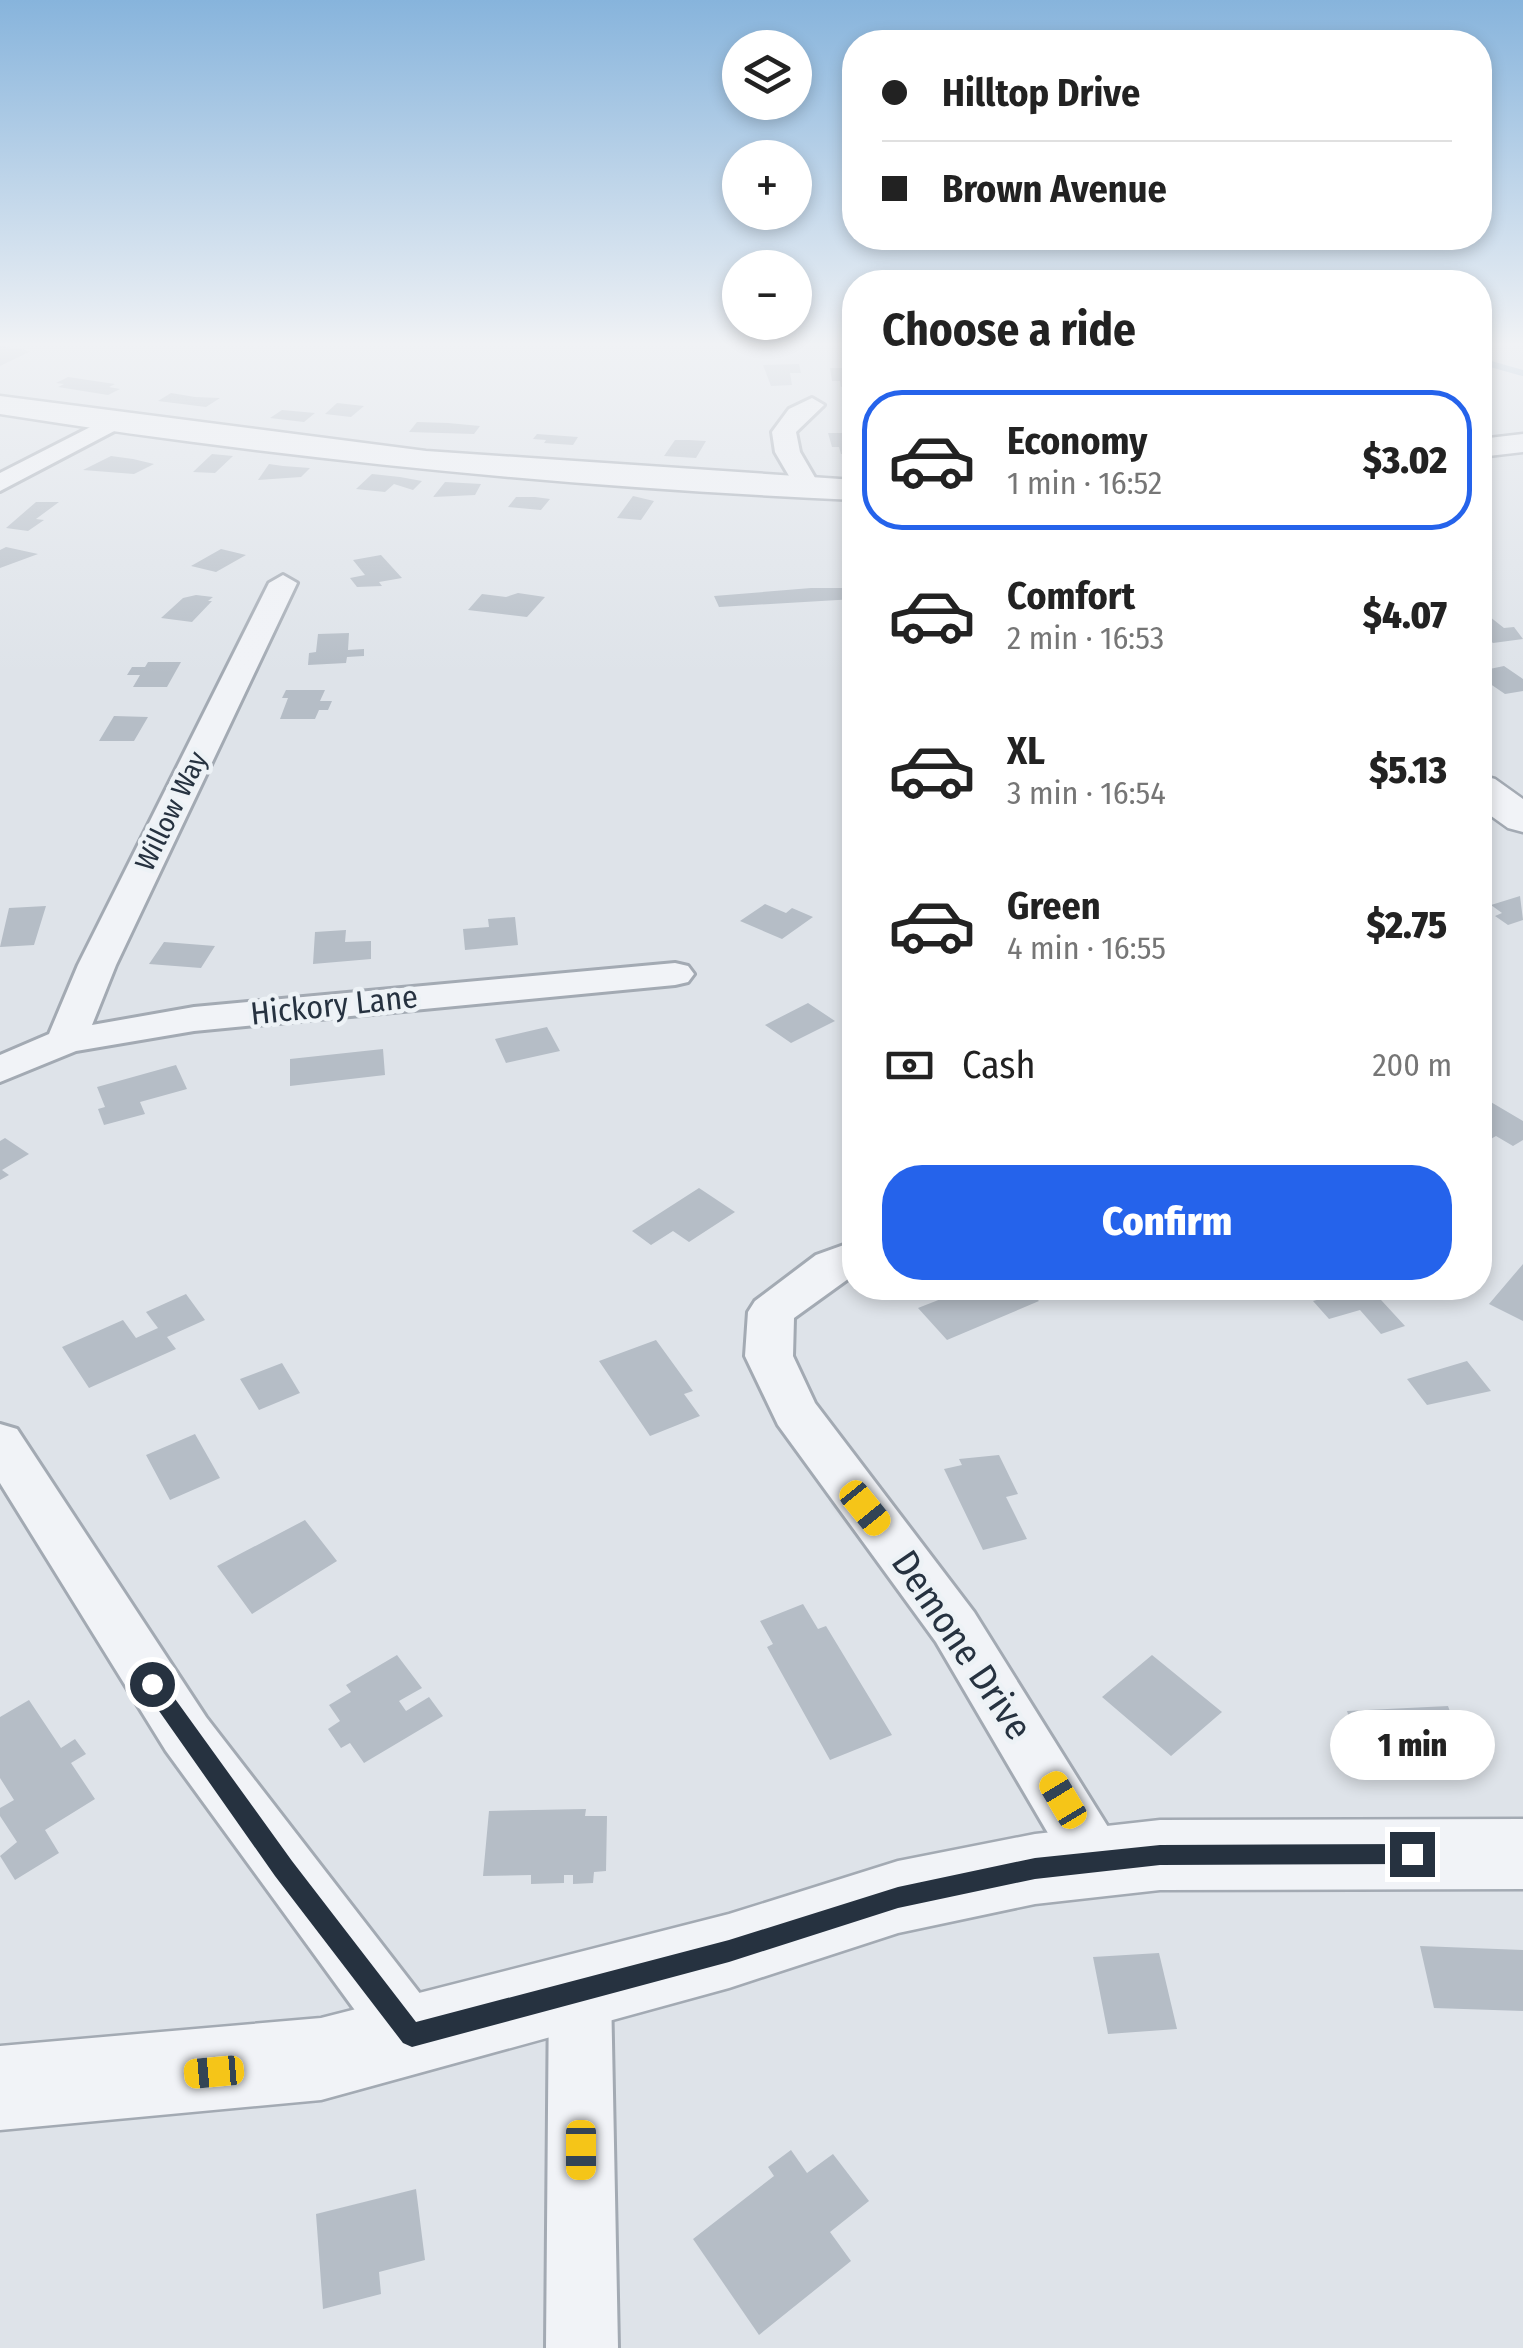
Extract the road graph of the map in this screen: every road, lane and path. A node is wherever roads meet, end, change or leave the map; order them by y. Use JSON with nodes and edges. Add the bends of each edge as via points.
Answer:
{"nodes":[{"id":1,"x":54,"y":455,"type":"edge"},
{"id":2,"x":368,"y":455,"type":"edge"},
{"id":3,"x":789,"y":455,"type":"edge"},
{"id":4,"x":0,"y":484,"type":"edge"},
{"id":5,"x":808,"y":488,"type":"junction"},
{"id":6,"x":842,"y":489,"type":"edge"},
{"id":7,"x":283,"y":583,"type":"dead end"},
{"id":8,"x":1492,"y":797,"type":"edge"},
{"id":9,"x":1523,"y":819,"type":"edge"},
{"id":10,"x":675,"y":974,"type":"dead end"},
{"id":11,"x":66,"y":1041,"type":"junction"},
{"id":12,"x":0,"y":1070,"type":"edge"},
{"id":13,"x":842,"y":1262,"type":"edge"},
{"id":14,"x":0,"y":1442,"type":"edge"},
{"id":15,"x":1523,"y":1854,"type":"edge"},
{"id":16,"x":1098,"y":1862,"type":"junction"},
{"id":17,"x":580,"y":1991,"type":"junction"},
{"id":18,"x":412,"y":2035,"type":"junction"},
{"id":19,"x":0,"y":2088,"type":"edge"},
{"id":20,"x":582,"y":2348,"type":"edge"}],
"edges":[{"from":1,"to":4,"type":"street"},
{"from":2,"to":5,"type":"street"},
{"from":3,"to":5,"type":"street"},
{"from":5,"to":6,"type":"street"},
{"from":7,"to":11,"type":"street","name":"Willow Way"},
{"from":8,"to":9,"type":"street"},
{"from":10,"to":11,"type":"street","name":"Hickory Lane","via":[[284,1010]]},
{"from":11,"to":12,"type":"street","name":"Hickory Lane"},
{"from":13,"to":16,"type":"street","name":"Demone Drive","via":[[771,1312],[769,1356],[795,1412],[955,1627]]},
{"from":14,"to":18,"type":"street","via":[[186,1734]]},
{"from":15,"to":16,"type":"street","via":[[1160,1855]]},
{"from":16,"to":17,"type":"street","via":[[898,1898]]},
{"from":17,"to":18,"type":"street"},
{"from":17,"to":20,"type":"street"},
{"from":18,"to":19,"type":"street","via":[[321,2059]]}]}
